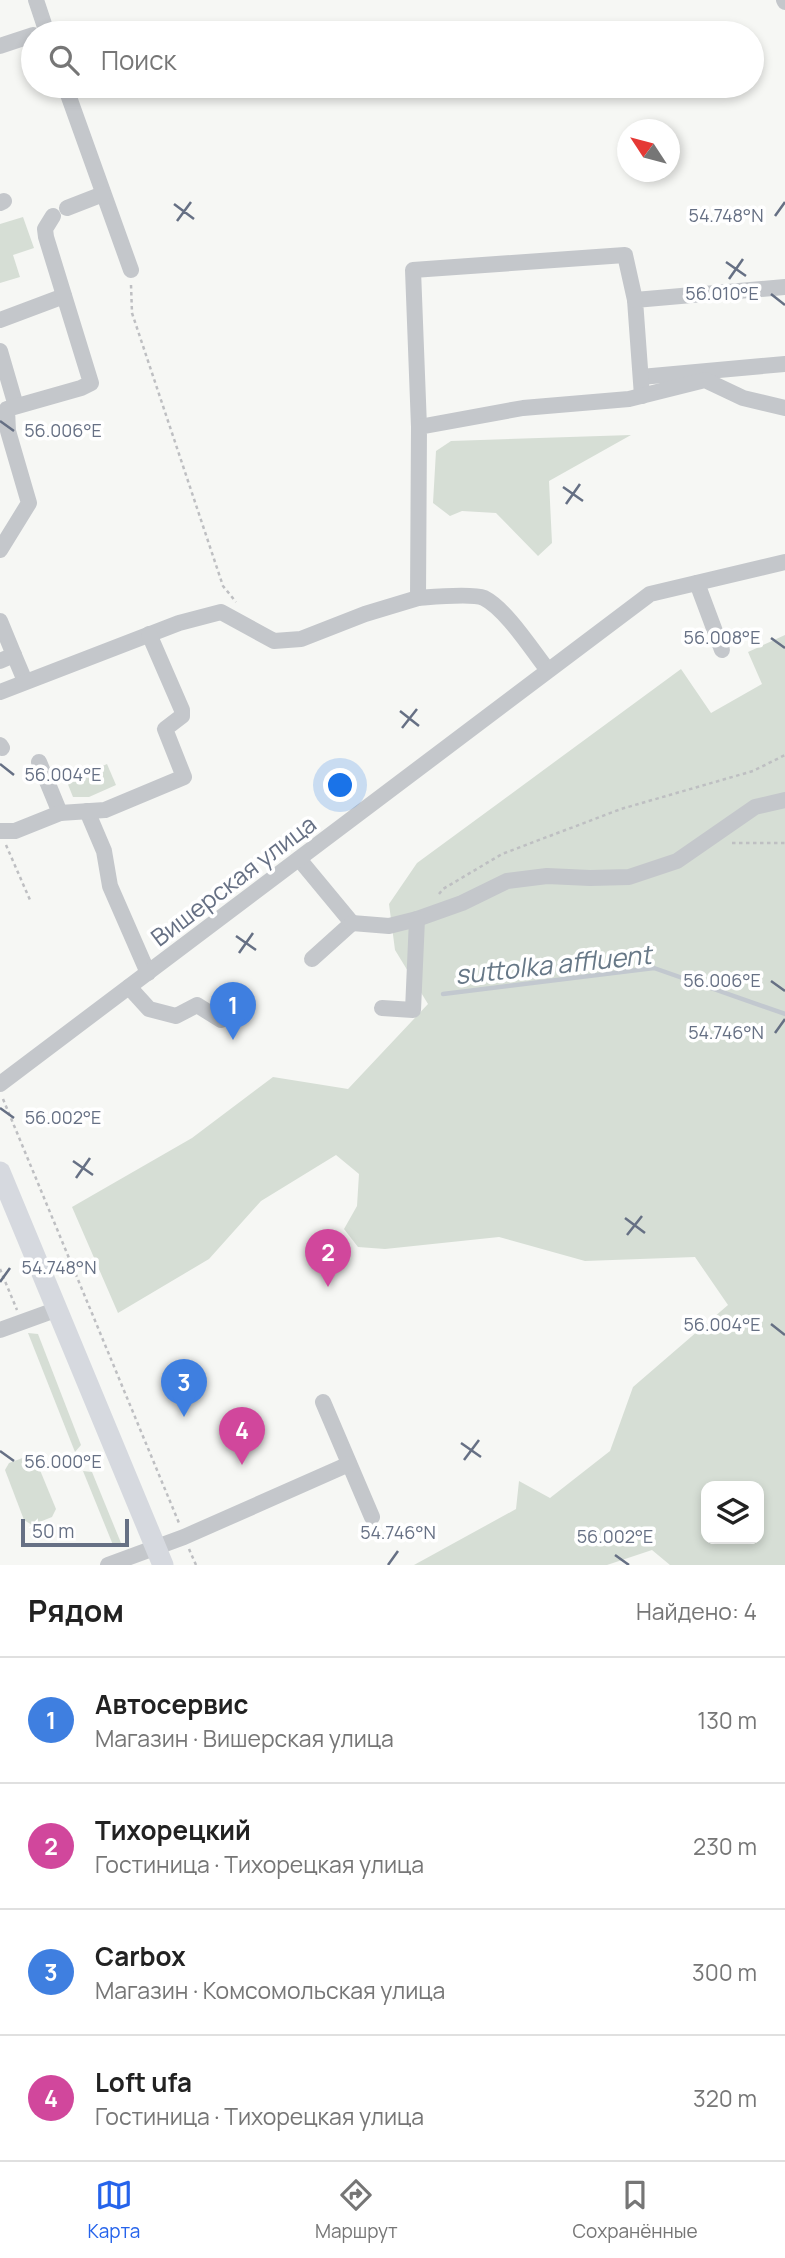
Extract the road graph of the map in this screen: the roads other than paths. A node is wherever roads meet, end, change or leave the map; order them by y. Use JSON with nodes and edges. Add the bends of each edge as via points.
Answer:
{"nodes":[{"id":1,"x":36,"y":0,"type":"edge"},
{"id":2,"x":39,"y":21,"type":"edge"},
{"id":3,"x":21,"y":39,"type":"edge"},
{"id":4,"x":0,"y":46,"type":"edge"},
{"id":5,"x":69,"y":98,"type":"edge"},
{"id":6,"x":103,"y":194,"type":"junction"},
{"id":7,"x":131,"y":270,"type":"road end"},
{"id":8,"x":785,"y":287,"type":"edge"},
{"id":9,"x":64,"y":296,"type":"junction"},
{"id":10,"x":635,"y":300,"type":"junction"},
{"id":11,"x":0,"y":320,"type":"edge"},
{"id":12,"x":0,"y":351,"type":"edge"},
{"id":13,"x":785,"y":364,"type":"edge"},
{"id":14,"x":641,"y":377,"type":"junction"},
{"id":15,"x":642,"y":396,"type":"junction"},
{"id":16,"x":10,"y":400,"type":"edge"},
{"id":17,"x":785,"y":408,"type":"edge"},
{"id":18,"x":419,"y":428,"type":"junction"},
{"id":19,"x":0,"y":550,"type":"edge"},
{"id":20,"x":785,"y":562,"type":"edge"},
{"id":21,"x":697,"y":583,"type":"junction"},
{"id":22,"x":418,"y":597,"type":"junction"},
{"id":23,"x":0,"y":621,"type":"edge"},
{"id":24,"x":149,"y":634,"type":"junction"},
{"id":25,"x":722,"y":650,"type":"dead end"},
{"id":26,"x":7,"y":658,"type":"edge"},
{"id":27,"x":547,"y":669,"type":"junction"},
{"id":28,"x":25,"y":681,"type":"junction"},
{"id":29,"x":0,"y":692,"type":"edge"},
{"id":30,"x":39,"y":762,"type":"dead end"},
{"id":31,"x":785,"y":800,"type":"edge"},
{"id":32,"x":87,"y":811,"type":"junction"},
{"id":33,"x":60,"y":813,"type":"junction"},
{"id":34,"x":0,"y":831,"type":"edge"},
{"id":35,"x":299,"y":859,"type":"junction"},
{"id":36,"x":418,"y":919,"type":"junction"},
{"id":37,"x":352,"y":923,"type":"junction"},
{"id":38,"x":312,"y":959,"type":"dead end"},
{"id":39,"x":148,"y":973,"type":"junction"},
{"id":40,"x":129,"y":987,"type":"junction"},
{"id":41,"x":382,"y":1008,"type":"dead end"},
{"id":42,"x":221,"y":1020,"type":"dead end"},
{"id":43,"x":0,"y":1084,"type":"edge"},
{"id":44,"x":0,"y":1172,"type":"edge"},
{"id":45,"x":58,"y":1309,"type":"junction"},
{"id":46,"x":0,"y":1330,"type":"edge"},
{"id":47,"x":323,"y":1402,"type":"dead end"},
{"id":48,"x":349,"y":1464,"type":"junction"},
{"id":49,"x":372,"y":1517,"type":"dead end"},
{"id":50,"x":159,"y":1556,"type":"edge"},
{"id":51,"x":108,"y":1565,"type":"edge"}],
"edges":[{"from":1,"to":2,"type":"street"},
{"from":3,"to":4,"type":"street"},
{"from":5,"to":6,"type":"street"},
{"from":6,"to":7,"type":"street"},
{"from":6,"to":9,"type":"street","via":[[60,212],[45,229]]},
{"from":8,"to":10,"type":"street"},
{"from":9,"to":11,"type":"street"},
{"from":9,"to":16,"type":"street","via":[[91,383]]},
{"from":10,"to":14,"type":"street"},
{"from":10,"to":18,"type":"street","via":[[625,255],[413,270]]},
{"from":12,"to":16,"type":"street"},
{"from":13,"to":14,"type":"street"},
{"from":14,"to":15,"type":"street"},
{"from":15,"to":17,"type":"street","via":[[705,380],[743,398]]},
{"from":15,"to":18,"type":"street","via":[[523,408]]},
{"from":16,"to":19,"type":"street","via":[[8,431],[29,503]]},
{"from":18,"to":22,"type":"street"},
{"from":20,"to":21,"type":"street","name":"Вишерская улица"},
{"from":21,"to":25,"type":"street"},
{"from":21,"to":27,"type":"street","name":"Вишерская улица","via":[[650,594]]},
{"from":22,"to":24,"type":"street","via":[[301,639],[274,641],[221,611]]},
{"from":22,"to":27,"type":"street","via":[[484,598],[507,617]]},
{"from":23,"to":26,"type":"street"},
{"from":24,"to":28,"type":"street"},
{"from":24,"to":32,"type":"street","via":[[182,710],[182,716],[165,729],[184,777],[108,809]]},
{"from":26,"to":28,"type":"street"},
{"from":27,"to":35,"type":"street","name":"Вишерская улица"},
{"from":28,"to":29,"type":"street"},
{"from":30,"to":33,"type":"street"},
{"from":31,"to":36,"type":"street","via":[[755,807],[677,861],[629,877],[547,876],[507,881]]},
{"from":32,"to":33,"type":"street"},
{"from":32,"to":39,"type":"street","via":[[104,850],[110,886]]},
{"from":33,"to":34,"type":"street","via":[[15,831]]},
{"from":35,"to":37,"type":"street"},
{"from":35,"to":39,"type":"street","name":"Вишерская улица"},
{"from":36,"to":37,"type":"street","via":[[389,926]]},
{"from":36,"to":41,"type":"street","via":[[413,1010]]},
{"from":37,"to":38,"type":"street"},
{"from":39,"to":40,"type":"street","name":"Вишерская улица"},
{"from":40,"to":42,"type":"street","via":[[149,1009],[176,1016],[197,1005]]},
{"from":40,"to":43,"type":"street","name":"Вишерская улица"},
{"from":44,"to":45,"type":"main road"},
{"from":45,"to":46,"type":"street"},
{"from":45,"to":50,"type":"main road"},
{"from":47,"to":48,"type":"street"},
{"from":48,"to":49,"type":"street"},
{"from":48,"to":50,"type":"street","via":[[184,1536]]},
{"from":50,"to":51,"type":"street"}]}
